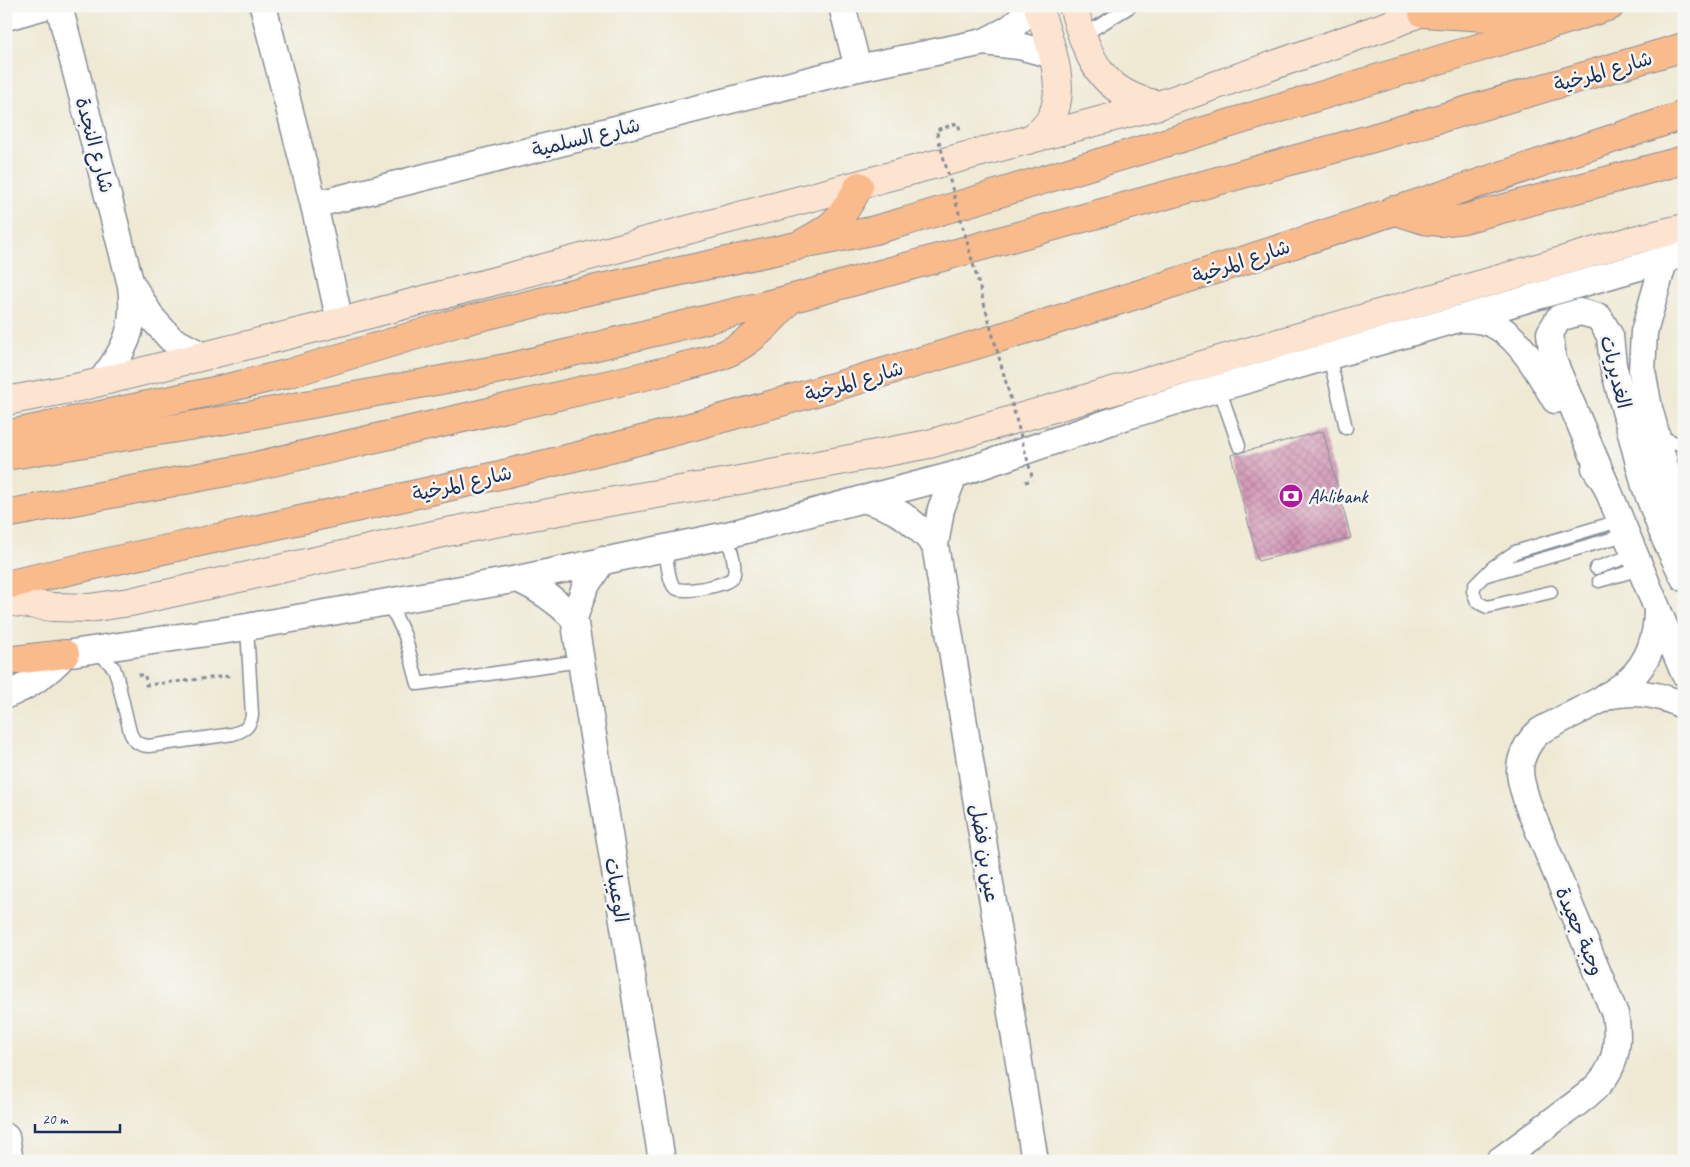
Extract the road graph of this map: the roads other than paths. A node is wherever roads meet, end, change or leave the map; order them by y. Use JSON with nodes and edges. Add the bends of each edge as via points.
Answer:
{"nodes":[{"id":1,"x":46,"y":6,"type":"edge"},
{"id":2,"x":59,"y":6,"type":"edge"},
{"id":3,"x":263,"y":6,"type":"edge"},
{"id":4,"x":842,"y":6,"type":"edge"},
{"id":5,"x":1030,"y":6,"type":"edge"},
{"id":6,"x":1038,"y":6,"type":"edge"},
{"id":7,"x":1074,"y":6,"type":"edge"},
{"id":8,"x":1131,"y":6,"type":"edge"},
{"id":9,"x":1610,"y":6,"type":"edge"},
{"id":10,"x":1429,"y":9,"type":"edge"},
{"id":11,"x":6,"y":17,"type":"edge"},
{"id":12,"x":1565,"y":22,"type":"junction"},
{"id":13,"x":1082,"y":36,"type":"junction"},
{"id":14,"x":984,"y":42,"type":"junction"},
{"id":15,"x":1684,"y":47,"type":"edge"},
{"id":16,"x":1053,"y":55,"type":"junction"},
{"id":17,"x":858,"y":68,"type":"junction"},
{"id":18,"x":1159,"y":105,"type":"junction"},
{"id":19,"x":1684,"y":115,"type":"edge"},
{"id":20,"x":1024,"y":141,"type":"junction"},
{"id":21,"x":1684,"y":160,"type":"edge"},
{"id":22,"x":859,"y":186,"type":"junction"},
{"id":23,"x":314,"y":205,"type":"junction"},
{"id":24,"x":1394,"y":210,"type":"junction"},
{"id":25,"x":1684,"y":228,"type":"edge"},
{"id":26,"x":797,"y":246,"type":"junction"},
{"id":27,"x":1674,"y":258,"type":"edge"},
{"id":28,"x":131,"y":285,"type":"junction"},
{"id":29,"x":790,"y":299,"type":"junction"},
{"id":30,"x":1458,"y":320,"type":"junction"},
{"id":31,"x":340,"y":322,"type":"junction"},
{"id":32,"x":203,"y":356,"type":"junction"},
{"id":33,"x":1329,"y":356,"type":"junction"},
{"id":34,"x":100,"y":382,"type":"junction"},
{"id":35,"x":1219,"y":388,"type":"junction"},
{"id":36,"x":6,"y":402,"type":"edge"},
{"id":37,"x":1346,"y":428,"type":"dead end"},
{"id":38,"x":6,"y":435,"type":"edge"},
{"id":39,"x":1656,"y":435,"type":"junction"},
{"id":40,"x":1239,"y":446,"type":"dead end"},
{"id":41,"x":1684,"y":446,"type":"edge"},
{"id":42,"x":6,"y":456,"type":"edge"},
{"id":43,"x":954,"y":475,"type":"junction"},
{"id":44,"x":1604,"y":483,"type":"junction"},
{"id":45,"x":1680,"y":498,"type":"edge"},
{"id":46,"x":862,"y":499,"type":"junction"},
{"id":47,"x":6,"y":514,"type":"edge"},
{"id":48,"x":727,"y":535,"type":"junction"},
{"id":49,"x":1684,"y":542,"type":"edge"},
{"id":50,"x":934,"y":545,"type":"junction"},
{"id":51,"x":1630,"y":545,"type":"junction"},
{"id":52,"x":665,"y":549,"type":"junction"},
{"id":53,"x":603,"y":560,"type":"junction"},
{"id":54,"x":1596,"y":568,"type":"dead end"},
{"id":55,"x":1684,"y":578,"type":"edge"},
{"id":56,"x":518,"y":579,"type":"junction"},
{"id":57,"x":1599,"y":581,"type":"dead end"},
{"id":58,"x":6,"y":584,"type":"edge"},
{"id":59,"x":1551,"y":592,"type":"dead end"},
{"id":60,"x":6,"y":601,"type":"edge"},
{"id":61,"x":384,"y":602,"type":"junction"},
{"id":62,"x":1657,"y":610,"type":"junction"},
{"id":63,"x":574,"y":618,"type":"junction"},
{"id":64,"x":247,"y":627,"type":"junction"},
{"id":65,"x":96,"y":650,"type":"junction"},
{"id":66,"x":65,"y":654,"type":"junction"},
{"id":67,"x":6,"y":661,"type":"edge"},
{"id":68,"x":580,"y":661,"type":"junction"},
{"id":69,"x":1684,"y":672,"type":"edge"},
{"id":70,"x":6,"y":695,"type":"edge"},
{"id":71,"x":1606,"y":696,"type":"junction"},
{"id":72,"x":1684,"y":706,"type":"edge"},
{"id":73,"x":6,"y":1137,"type":"edge"},
{"id":74,"x":10,"y":1161,"type":"edge"},
{"id":75,"x":662,"y":1161,"type":"edge"},
{"id":76,"x":1035,"y":1161,"type":"edge"},
{"id":77,"x":1499,"y":1161,"type":"edge"}],
"edges":[{"from":1,"to":11,"type":"street"},
{"from":2,"to":28,"type":"street","name":"شارع النجدة"},
{"from":3,"to":23,"type":"street"},
{"from":4,"to":17,"type":"street"},
{"from":5,"to":14,"type":"street","name":"شارع السلمية","via":[[1020,21]]},
{"from":6,"to":16,"type":"street"},
{"from":7,"to":13,"type":"street"},
{"from":8,"to":13,"type":"lane"},
{"from":9,"to":12,"type":"highway"},
{"from":10,"to":12,"type":"highway"},
{"from":10,"to":18,"type":"street"},
{"from":12,"to":26,"type":"highway","via":[[916,218]]},
{"from":13,"to":18,"type":"street","via":[[1096,67],[1107,80],[1131,97]]},
{"from":14,"to":16,"type":"street","name":"شارع السلمية","via":[[1019,46]]},
{"from":14,"to":17,"type":"street","name":"شارع السلمية"},
{"from":15,"to":29,"type":"highway","name":"شارع المرخية","via":[[1373,138]]},
{"from":16,"to":20,"type":"street","via":[[1058,85],[1054,114],[1046,126]]},
{"from":17,"to":23,"type":"street","name":"شارع السلمية"},
{"from":18,"to":20,"type":"street"},
{"from":19,"to":24,"type":"highway","name":"شارع المرخية"},
{"from":20,"to":22,"type":"street"},
{"from":21,"to":24,"type":"highway","via":[[1464,219],[1424,220]]},
{"from":22,"to":26,"type":"highway","via":[[836,222],[823,233]]},
{"from":22,"to":31,"type":"street"},
{"from":23,"to":31,"type":"street"},
{"from":24,"to":58,"type":"highway","name":"شارع المرخية","via":[[1094,309],[722,419],[528,469]]},
{"from":25,"to":60,"type":"street","via":[[929,444],[447,532],[130,602],[70,608]]},
{"from":26,"to":38,"type":"highway","via":[[564,296],[219,390]]},
{"from":27,"to":30,"type":"street"},
{"from":27,"to":39,"type":"street","name":"الغديريات","via":[[1644,332],[1642,371]]},
{"from":28,"to":32,"type":"street","name":"شارع النجدة","via":[[152,318],[171,338]]},
{"from":28,"to":34,"type":"street","name":"شارع النجدة","via":[[134,304],[126,343]]},
{"from":29,"to":42,"type":"highway","name":"شارع المرخية","via":[[511,367],[225,420]]},
{"from":29,"to":47,"type":"highway","via":[[751,340],[724,355],[679,368],[247,468]]},
{"from":30,"to":33,"type":"street"},
{"from":30,"to":44,"type":"street","name":"الغديريات","via":[[1477,319],[1498,327],[1517,343],[1538,371]]},
{"from":31,"to":32,"type":"street"},
{"from":32,"to":34,"type":"street"},
{"from":33,"to":35,"type":"street"},
{"from":33,"to":37,"type":"lane"},
{"from":34,"to":36,"type":"street"},
{"from":35,"to":40,"type":"lane"},
{"from":35,"to":43,"type":"street"},
{"from":39,"to":41,"type":"lane"},
{"from":39,"to":45,"type":"street","name":"الغديريات"},
{"from":43,"to":46,"type":"street"},
{"from":43,"to":50,"type":"street","name":"عين بن فضل","via":[[941,509]]},
{"from":44,"to":51,"type":"street","name":"الغديريات"},
{"from":44,"to":55,"type":"street","name":"الغديريات","via":[[1553,360],[1550,333],[1560,318],[1580,312],[1599,317],[1610,336],[1614,365],[1645,486]]},
{"from":45,"to":49,"type":"street","name":"الغديريات"},
{"from":46,"to":48,"type":"street"},
{"from":46,"to":50,"type":"street","via":[[883,504],[903,514]]},
{"from":48,"to":52,"type":"street"},
{"from":48,"to":52,"type":"lane","via":[[734,564],[732,578],[689,591],[675,588],[671,582]]},
{"from":50,"to":76,"type":"street","name":"عين بن فضل"},
{"from":51,"to":54,"type":"lane"},
{"from":51,"to":57,"type":"lane"},
{"from":51,"to":59,"type":"lane","via":[[1515,552],[1493,567],[1473,591],[1477,602],[1487,608]]},
{"from":51,"to":62,"type":"street","name":"الغديريات"},
{"from":52,"to":53,"type":"street"},
{"from":53,"to":56,"type":"street"},
{"from":53,"to":63,"type":"street","name":"الوعيبات","via":[[585,588]]},
{"from":56,"to":61,"type":"street"},
{"from":56,"to":63,"type":"street","via":[[549,595]]},
{"from":61,"to":64,"type":"street"},
{"from":61,"to":68,"type":"lane","via":[[405,636],[418,684]]},
{"from":62,"to":69,"type":"street","name":"الغديريات"},
{"from":62,"to":71,"type":"street","name":"وجبة جعيدة","via":[[1654,640],[1641,667]]},
{"from":63,"to":68,"type":"street","name":"الوعيبات"},
{"from":64,"to":65,"type":"street"},
{"from":64,"to":65,"type":"lane","via":[[252,716],[243,731],[233,734],[139,745],[130,732],[114,668]]},
{"from":65,"to":66,"type":"street"},
{"from":66,"to":67,"type":"highway"},
{"from":66,"to":70,"type":"street","via":[[51,670],[28,686]]},
{"from":68,"to":75,"type":"street","name":"الوعيبات"},
{"from":71,"to":72,"type":"street","name":"وجبة جعيدة","via":[[1623,693],[1658,695]]},
{"from":71,"to":77,"type":"street","name":"وجبة جعيدة","via":[[1541,731],[1530,742],[1520,771],[1528,805],[1614,1014],[1618,1032],[1616,1051],[1610,1069],[1584,1100]]},
{"from":73,"to":74,"type":"street"}]}
